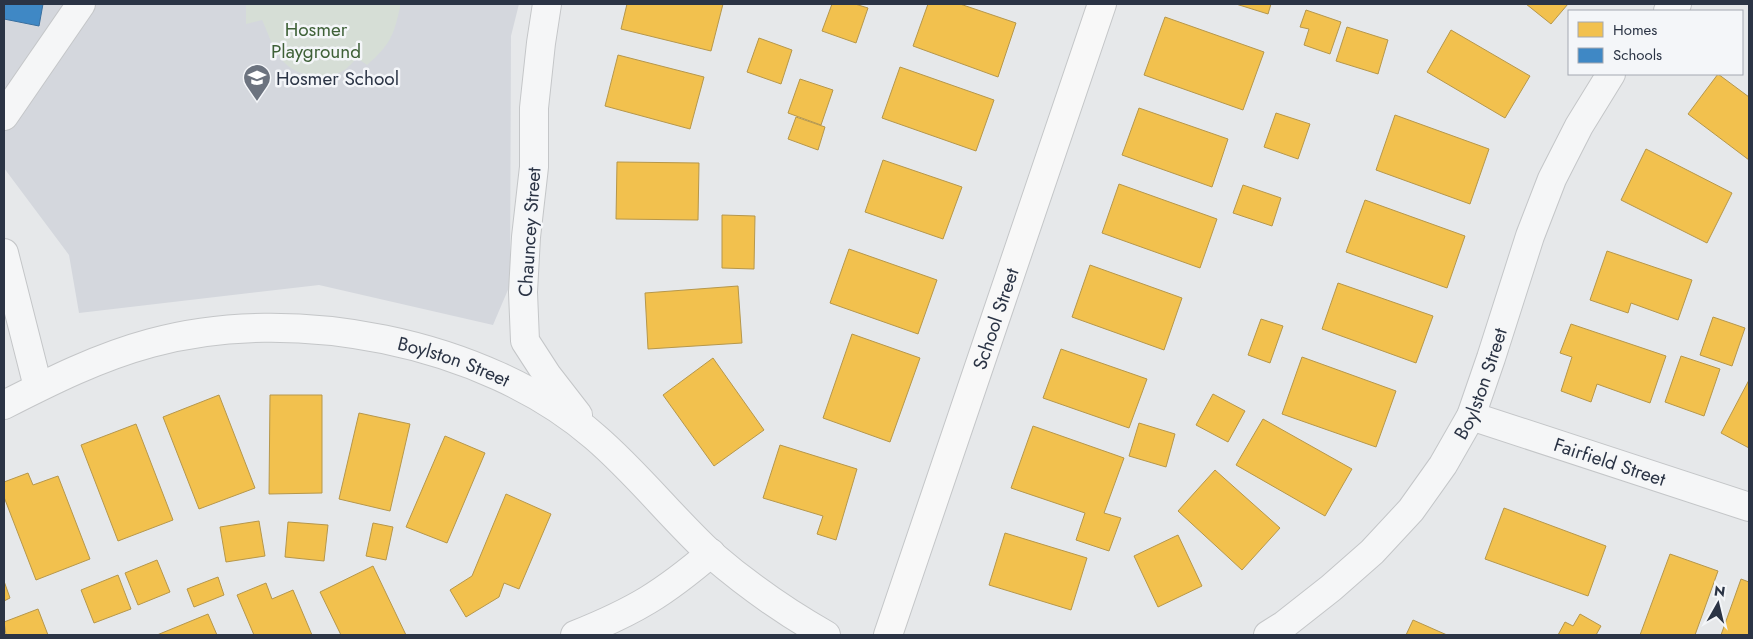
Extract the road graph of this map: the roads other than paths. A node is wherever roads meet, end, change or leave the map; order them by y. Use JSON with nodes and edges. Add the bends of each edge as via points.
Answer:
{"nodes":[{"id":1,"x":80,"y":4,"type":"edge"},
{"id":2,"x":547,"y":4,"type":"edge"},
{"id":3,"x":1102,"y":4,"type":"edge"},
{"id":4,"x":1610,"y":75,"type":"edge"},
{"id":5,"x":4,"y":116,"type":"edge"},
{"id":6,"x":4,"y":253,"type":"edge"},
{"id":7,"x":38,"y":388,"type":"junction"},
{"id":8,"x":4,"y":405,"type":"edge"},
{"id":9,"x":1471,"y":416,"type":"junction"},
{"id":10,"x":596,"y":438,"type":"junction"},
{"id":11,"x":1749,"y":508,"type":"edge"},
{"id":12,"x":711,"y":553,"type":"junction"},
{"id":13,"x":575,"y":635,"type":"edge"},
{"id":14,"x":826,"y":635,"type":"edge"},
{"id":15,"x":888,"y":635,"type":"edge"},
{"id":16,"x":1268,"y":635,"type":"edge"}],
"edges":[{"from":1,"to":5,"type":"street"},
{"from":2,"to":10,"type":"street","name":"Chauncey Street","via":[[534,108],[534,167],[523,292],[525,341]]},
{"from":3,"to":15,"type":"street","name":"School Street"},
{"from":4,"to":9,"type":"street","name":"Boylston Street","via":[[1552,179]]},
{"from":6,"to":7,"type":"street"},
{"from":7,"to":8,"type":"street","name":"Boylston Street"},
{"from":7,"to":10,"type":"street","name":"Boylston Street","via":[[101,359],[152,342],[207,331],[264,328],[323,330],[408,345],[482,369],[525,389]]},
{"from":9,"to":11,"type":"street","name":"Fairfield Street"},
{"from":9,"to":16,"type":"street","name":"Boylston Street","via":[[1443,465],[1411,510],[1372,552],[1331,588]]},
{"from":10,"to":12,"type":"street","name":"Boylston Street"},
{"from":12,"to":13,"type":"street","via":[[648,600]]},
{"from":12,"to":14,"type":"street","name":"Boylston Street","via":[[790,615]]}]}
